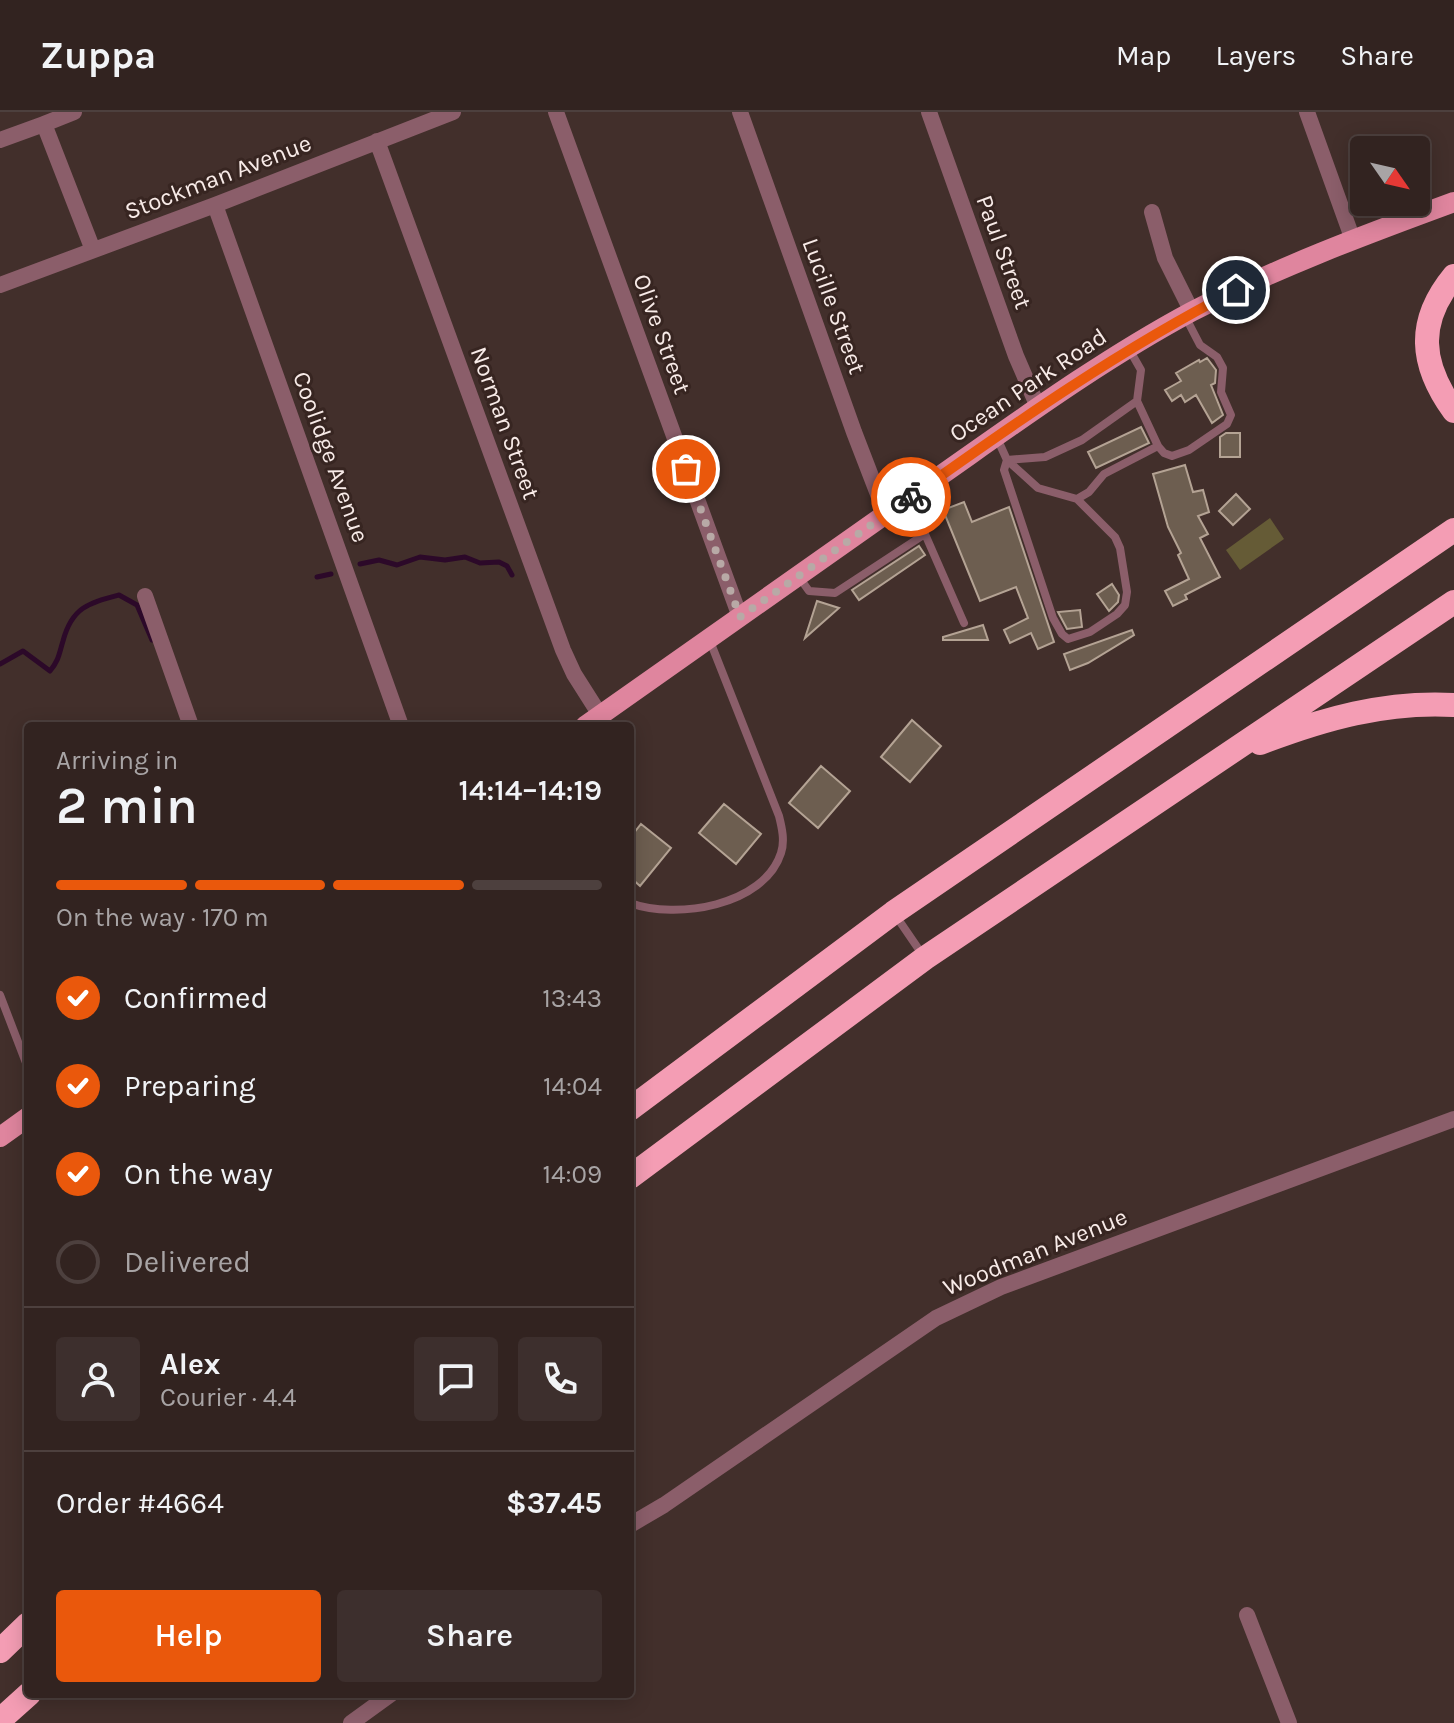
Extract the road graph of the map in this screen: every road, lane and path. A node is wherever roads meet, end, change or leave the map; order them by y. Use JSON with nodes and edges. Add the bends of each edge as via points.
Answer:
{"nodes":[{"id":1,"x":74,"y":112,"type":"edge"},
{"id":2,"x":453,"y":112,"type":"edge"},
{"id":3,"x":556,"y":112,"type":"edge"},
{"id":4,"x":740,"y":112,"type":"edge"},
{"id":5,"x":929,"y":112,"type":"edge"},
{"id":6,"x":1307,"y":112,"type":"edge"},
{"id":7,"x":44,"y":124,"type":"junction"},
{"id":8,"x":0,"y":140,"type":"edge"},
{"id":9,"x":377,"y":141,"type":"junction"},
{"id":10,"x":1454,"y":202,"type":"edge"},
{"id":11,"x":215,"y":205,"type":"junction"},
{"id":12,"x":1152,"y":212,"type":"dead end"},
{"id":13,"x":1353,"y":240,"type":"junction"},
{"id":14,"x":93,"y":250,"type":"junction"},
{"id":15,"x":1454,"y":276,"type":"edge"},
{"id":16,"x":0,"y":285,"type":"edge"},
{"id":17,"x":1188,"y":314,"type":"junction"},
{"id":18,"x":1129,"y":348,"type":"junction"},
{"id":19,"x":1137,"y":401,"type":"junction"},
{"id":20,"x":1038,"y":407,"type":"junction"},
{"id":21,"x":1454,"y":411,"type":"edge"},
{"id":22,"x":997,"y":437,"type":"junction"},
{"id":23,"x":1158,"y":446,"type":"junction"},
{"id":24,"x":1007,"y":460,"type":"junction"},
{"id":25,"x":1077,"y":499,"type":"junction"},
{"id":26,"x":905,"y":501,"type":"junction"},
{"id":27,"x":886,"y":515,"type":"junction"},
{"id":28,"x":1454,"y":530,"type":"edge"},
{"id":29,"x":925,"y":534,"type":"junction"},
{"id":30,"x":798,"y":576,"type":"junction"},
{"id":31,"x":145,"y":596,"type":"dead end"},
{"id":32,"x":1454,"y":602,"type":"edge"},
{"id":33,"x":740,"y":617,"type":"junction"},
{"id":34,"x":964,"y":623,"type":"dead end"},
{"id":35,"x":709,"y":639,"type":"junction"},
{"id":36,"x":1454,"y":705,"type":"edge"},
{"id":37,"x":592,"y":721,"type":"edge"},
{"id":38,"x":190,"y":722,"type":"edge"},
{"id":39,"x":400,"y":722,"type":"edge"},
{"id":40,"x":1220,"y":758,"type":"junction"},
{"id":41,"x":634,"y":904,"type":"edge"},
{"id":42,"x":893,"y":913,"type":"junction"},
{"id":43,"x":925,"y":958,"type":"junction"},
{"id":44,"x":0,"y":995,"type":"edge"},
{"id":45,"x":24,"y":1058,"type":"edge"},
{"id":46,"x":634,"y":1106,"type":"edge"},
{"id":47,"x":1454,"y":1119,"type":"edge"},
{"id":48,"x":24,"y":1120,"type":"edge"},
{"id":49,"x":0,"y":1137,"type":"edge"},
{"id":50,"x":634,"y":1174,"type":"edge"},
{"id":51,"x":634,"y":1523,"type":"edge"},
{"id":52,"x":1247,"y":1615,"type":"dead end"},
{"id":53,"x":24,"y":1628,"type":"edge"},
{"id":54,"x":0,"y":1651,"type":"edge"},
{"id":55,"x":25,"y":1698,"type":"edge"},
{"id":56,"x":385,"y":1698,"type":"edge"},
{"id":57,"x":0,"y":1720,"type":"edge"},
{"id":58,"x":351,"y":1723,"type":"edge"},
{"id":59,"x":1289,"y":1723,"type":"edge"}],
"edges":[{"from":1,"to":7,"type":"street"},
{"from":2,"to":9,"type":"street","name":"Stockman Avenue"},
{"from":3,"to":33,"type":"street","name":"Olive Street"},
{"from":4,"to":27,"type":"street","name":"Lucille Street"},
{"from":5,"to":20,"type":"street","name":"Paul Street"},
{"from":6,"to":13,"type":"street"},
{"from":7,"to":8,"type":"street"},
{"from":7,"to":14,"type":"street"},
{"from":9,"to":11,"type":"street","name":"Stockman Avenue"},
{"from":9,"to":37,"type":"street","name":"Norman Street"},
{"from":10,"to":13,"type":"main road","name":"Ocean Park Road"},
{"from":11,"to":14,"type":"street","name":"Stockman Avenue"},
{"from":11,"to":39,"type":"street","name":"Coolidge Avenue"},
{"from":12,"to":17,"type":"street"},
{"from":13,"to":17,"type":"main road","name":"Ocean Park Road"},
{"from":14,"to":16,"type":"street","name":"Stockman Avenue"},
{"from":15,"to":21,"type":"highway","via":[[1437,301],[1427,340],[1437,386]]},
{"from":17,"to":18,"type":"main road","name":"Ocean Park Road"},
{"from":17,"to":23,"type":"lane","via":[[1200,345],[1223,368],[1221,392],[1231,415],[1224,426],[1178,455],[1168,455]]},
{"from":18,"to":19,"type":"lane","via":[[1141,370]]},
{"from":18,"to":20,"type":"main road","name":"Ocean Park Road"},
{"from":19,"to":23,"type":"lane"},
{"from":19,"to":24,"type":"lane","via":[[1082,440],[1045,457]]},
{"from":20,"to":22,"type":"main road","name":"Ocean Park Road"},
{"from":22,"to":24,"type":"lane"},
{"from":22,"to":26,"type":"main road","name":"Ocean Park Road"},
{"from":23,"to":25,"type":"lane","via":[[1104,474]]},
{"from":24,"to":25,"type":"lane","via":[[1038,488]]},
{"from":24,"to":25,"type":"lane","via":[[1004,470],[1012,501],[1053,618],[1068,639],[1117,614],[1127,592],[1115,537]]},
{"from":26,"to":27,"type":"main road","name":"Ocean Park Road"},
{"from":26,"to":29,"type":"lane"},
{"from":27,"to":30,"type":"main road","name":"Ocean Park Road"},
{"from":28,"to":42,"type":"highway"},
{"from":29,"to":30,"type":"lane","via":[[835,593],[809,591]]},
{"from":29,"to":34,"type":"lane"},
{"from":30,"to":33,"type":"main road","name":"Ocean Park Road"},
{"from":31,"to":38,"type":"street"},
{"from":32,"to":40,"type":"highway"},
{"from":33,"to":35,"type":"main road","name":"Ocean Park Road"},
{"from":35,"to":37,"type":"main road","name":"Ocean Park Road"},
{"from":35,"to":41,"type":"lane","via":[[779,816],[781,854],[755,886],[721,904],[682,910]]},
{"from":36,"to":40,"type":"highway","via":[[1383,707],[1337,716]]},
{"from":40,"to":43,"type":"highway"},
{"from":42,"to":43,"type":"lane"},
{"from":42,"to":46,"type":"highway"},
{"from":43,"to":50,"type":"highway"},
{"from":44,"to":45,"type":"lane"},
{"from":47,"to":51,"type":"street","name":"Woodman Avenue","via":[[960,1305]]},
{"from":48,"to":49,"type":"main road"},
{"from":52,"to":59,"type":"street"},
{"from":53,"to":54,"type":"highway"},
{"from":55,"to":57,"type":"highway"},
{"from":56,"to":58,"type":"street"}]}
